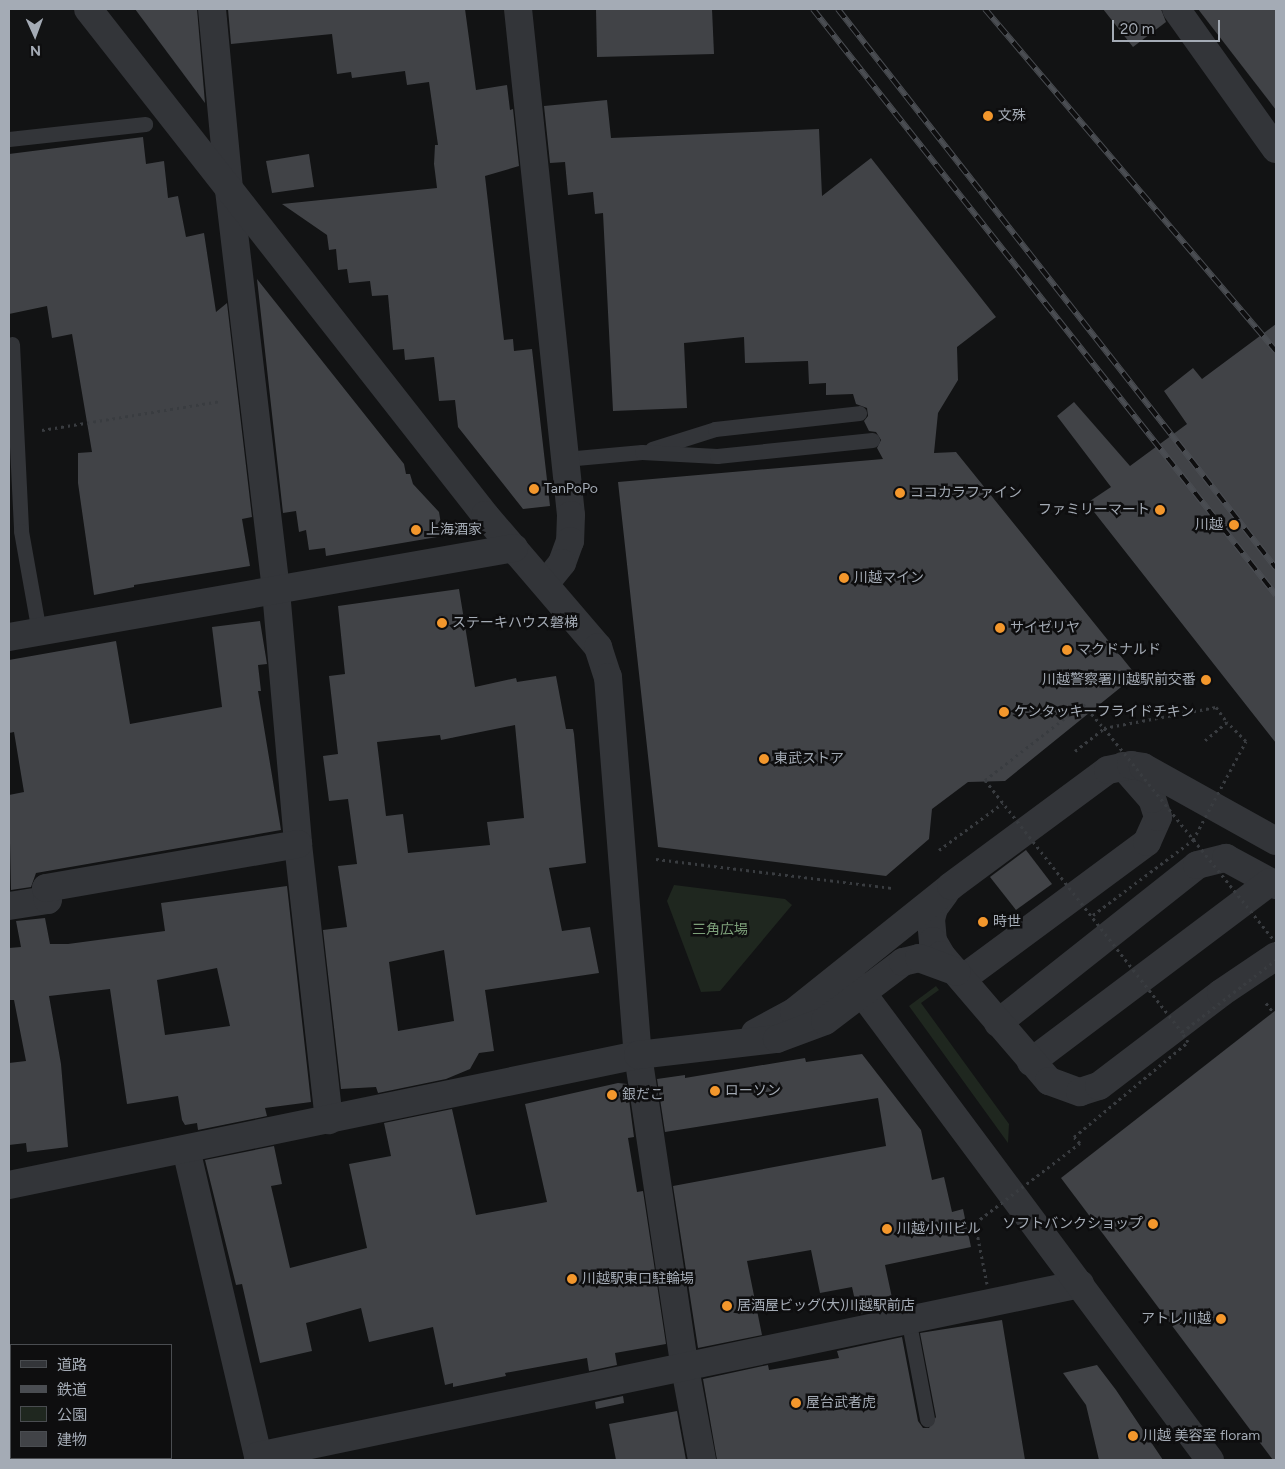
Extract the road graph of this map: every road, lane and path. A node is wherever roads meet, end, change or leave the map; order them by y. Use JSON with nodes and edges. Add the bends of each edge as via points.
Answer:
{"nodes":[{"id":1,"x":88,"y":9,"type":"edge"},
{"id":2,"x":212,"y":9,"type":"edge"},
{"id":3,"x":518,"y":9,"type":"edge"},
{"id":4,"x":1176,"y":9,"type":"edge"},
{"id":5,"x":146,"y":124,"type":"dead end"},
{"id":6,"x":9,"y":140,"type":"edge"},
{"id":7,"x":1276,"y":149,"type":"edge"},
{"id":8,"x":230,"y":190,"type":"junction"},
{"id":9,"x":12,"y":344,"type":"dead end"},
{"id":10,"x":254,"y":396,"type":"junction"},
{"id":11,"x":859,"y":413,"type":"dead end"},
{"id":12,"x":16,"y":434,"type":"junction"},
{"id":13,"x":872,"y":440,"type":"dead end"},
{"id":14,"x":642,"y":452,"type":"junction"},
{"id":15,"x":565,"y":459,"type":"junction"},
{"id":16,"x":514,"y":548,"type":"junction"},
{"id":17,"x":546,"y":583,"type":"junction"},
{"id":18,"x":276,"y":590,"type":"junction"},
{"id":19,"x":39,"y":632,"type":"junction"},
{"id":20,"x":9,"y":637,"type":"edge"},
{"id":21,"x":1227,"y":722,"type":"junction"},
{"id":22,"x":1104,"y":728,"type":"junction"},
{"id":23,"x":1088,"y":740,"type":"dead end"},
{"id":24,"x":1203,"y":742,"type":"dead end"},
{"id":25,"x":1122,"y":766,"type":"junction"},
{"id":26,"x":1002,"y":803,"type":"junction"},
{"id":27,"x":1193,"y":840,"type":"junction"},
{"id":28,"x":1276,"y":841,"type":"edge"},
{"id":29,"x":298,"y":844,"type":"junction"},
{"id":30,"x":940,"y":850,"type":"dead end"},
{"id":31,"x":648,"y":858,"type":"dead end"},
{"id":32,"x":1273,"y":884,"type":"edge"},
{"id":33,"x":951,"y":886,"type":"junction"},
{"id":34,"x":891,"y":888,"type":"dead end"},
{"id":35,"x":9,"y":906,"type":"edge"},
{"id":36,"x":1092,"y":915,"type":"junction"},
{"id":37,"x":1276,"y":943,"type":"edge"},
{"id":38,"x":1276,"y":956,"type":"edge"},
{"id":39,"x":1276,"y":960,"type":"edge"},
{"id":40,"x":846,"y":972,"type":"junction"},
{"id":41,"x":960,"y":975,"type":"junction"},
{"id":42,"x":862,"y":994,"type":"junction"},
{"id":43,"x":998,"y":1023,"type":"junction"},
{"id":44,"x":1182,"y":1032,"type":"junction"},
{"id":45,"x":706,"y":1048,"type":"junction"},
{"id":46,"x":638,"y":1055,"type":"junction"},
{"id":47,"x":1031,"y":1062,"type":"junction"},
{"id":48,"x":329,"y":1120,"type":"junction"},
{"id":49,"x":186,"y":1150,"type":"junction"},
{"id":50,"x":9,"y":1185,"type":"edge"},
{"id":51,"x":986,"y":1284,"type":"dead end"},
{"id":52,"x":1080,"y":1284,"type":"junction"},
{"id":53,"x":908,"y":1318,"type":"junction"},
{"id":54,"x":685,"y":1368,"type":"junction"},
{"id":55,"x":928,"y":1419,"type":"dead end"},
{"id":56,"x":259,"y":1458,"type":"edge"},
{"id":57,"x":702,"y":1460,"type":"edge"},
{"id":58,"x":1210,"y":1460,"type":"edge"}],
"edges":[{"from":1,"to":8,"type":"street"},
{"from":2,"to":8,"type":"street"},
{"from":3,"to":15,"type":"street"},
{"from":4,"to":7,"type":"street"},
{"from":5,"to":6,"type":"lane"},
{"from":8,"to":10,"type":"street"},
{"from":8,"to":16,"type":"street"},
{"from":9,"to":12,"type":"lane"},
{"from":10,"to":12,"type":"path"},
{"from":10,"to":18,"type":"street"},
{"from":11,"to":14,"type":"lane","via":[[715,429]]},
{"from":12,"to":19,"type":"lane","via":[[21,530]]},
{"from":13,"to":14,"type":"lane","via":[[716,456]]},
{"from":14,"to":15,"type":"lane"},
{"from":15,"to":17,"type":"street","via":[[571,516],[570,541],[562,563]]},
{"from":16,"to":17,"type":"street"},
{"from":16,"to":18,"type":"street"},
{"from":17,"to":46,"type":"street","via":[[598,647],[608,678]]},
{"from":18,"to":19,"type":"street"},
{"from":18,"to":29,"type":"street"},
{"from":19,"to":20,"type":"street"},
{"from":21,"to":22,"type":"path","via":[[1216,707]]},
{"from":21,"to":24,"type":"path"},
{"from":21,"to":27,"type":"path","bridge":true,"via":[[1246,741]]},
{"from":22,"to":23,"type":"path"},
{"from":22,"to":26,"type":"path","bridge":true,"via":[[1083,704],[985,780]]},
{"from":22,"to":27,"type":"path","bridge":true},
{"from":25,"to":28,"type":"street","via":[[1143,768]]},
{"from":25,"to":33,"type":"street","via":[[1090,781]]},
{"from":25,"to":41,"type":"street","via":[[1152,799],[1158,817],[1147,842]]},
{"from":26,"to":30,"type":"path"},
{"from":26,"to":36,"type":"path","bridge":true},
{"from":27,"to":36,"type":"path","bridge":true},
{"from":27,"to":37,"type":"path","bridge":true},
{"from":29,"to":35,"type":"street","via":[[46,888],[48,900]]},
{"from":29,"to":48,"type":"street"},
{"from":31,"to":34,"type":"path"},
{"from":32,"to":43,"type":"street","via":[[1226,858],[1197,865]]},
{"from":32,"to":47,"type":"street"},
{"from":33,"to":40,"type":"street"},
{"from":33,"to":41,"type":"street","via":[[934,908],[931,934],[936,948]]},
{"from":36,"to":44,"type":"path","bridge":true},
{"from":38,"to":47,"type":"street","via":[[1221,993],[1099,1086],[1080,1092],[1062,1087],[1050,1081]]},
{"from":39,"to":44,"type":"path","bridge":true},
{"from":40,"to":42,"type":"street"},
{"from":40,"to":45,"type":"street","via":[[776,1023],[736,1040]]},
{"from":41,"to":42,"type":"street","via":[[919,958],[903,962]]},
{"from":41,"to":43,"type":"street"},
{"from":42,"to":45,"type":"street","via":[[825,1021],[804,1031],[778,1039]]},
{"from":42,"to":52,"type":"street"},
{"from":43,"to":47,"type":"street"},
{"from":44,"to":51,"type":"path","bridge":true,"via":[[1188,1042],[1074,1137],[1080,1143],[975,1223]]},
{"from":45,"to":46,"type":"street"},
{"from":46,"to":48,"type":"street"},
{"from":46,"to":54,"type":"street"},
{"from":48,"to":49,"type":"street"},
{"from":49,"to":50,"type":"street"},
{"from":49,"to":56,"type":"street"},
{"from":52,"to":53,"type":"street"},
{"from":52,"to":58,"type":"street"},
{"from":53,"to":54,"type":"street"},
{"from":53,"to":55,"type":"lane"},
{"from":54,"to":56,"type":"street"},
{"from":54,"to":57,"type":"street"}]}
